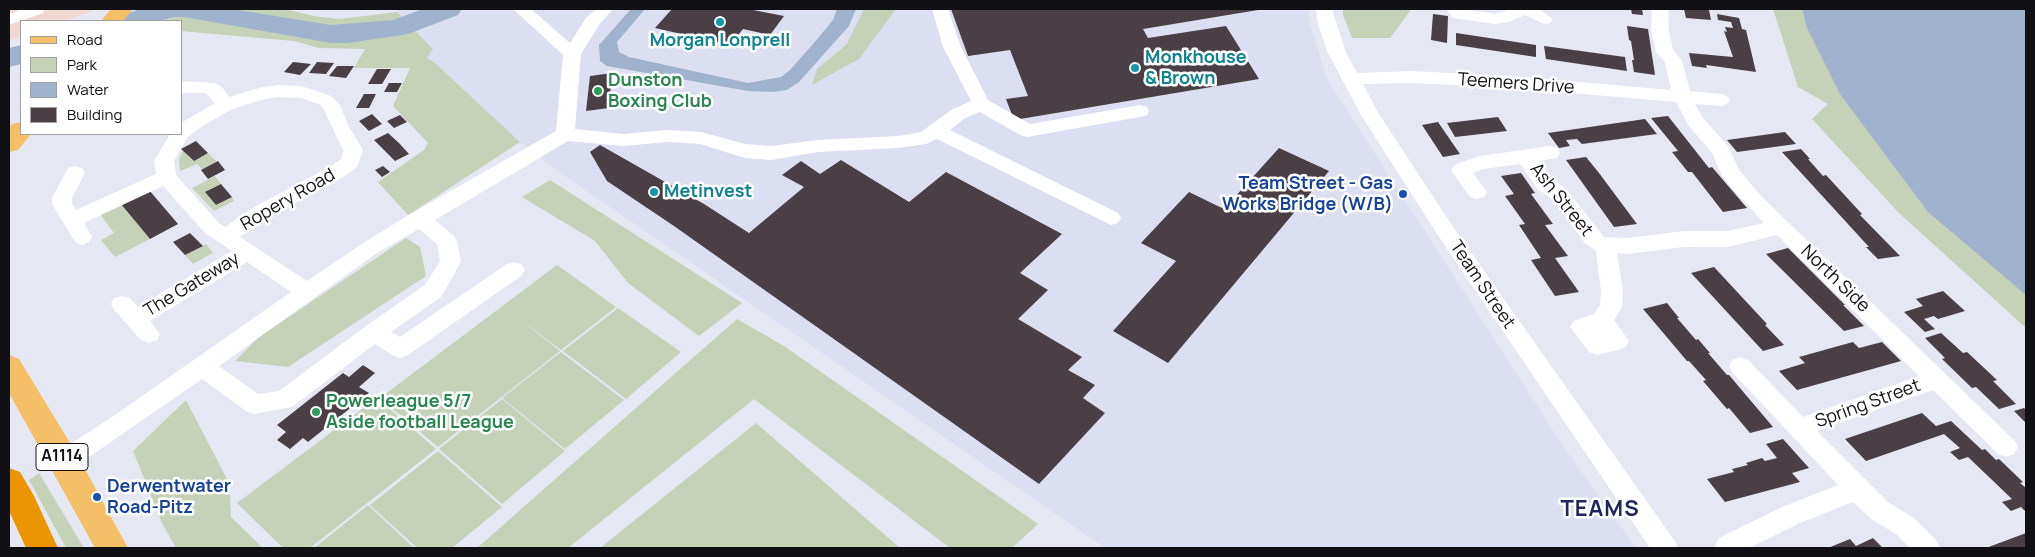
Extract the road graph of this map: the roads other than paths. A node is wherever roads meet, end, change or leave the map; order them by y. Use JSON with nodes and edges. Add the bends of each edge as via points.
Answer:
{"nodes":[{"id":1,"x":37,"y":9,"type":"edge"},
{"id":2,"x":521,"y":9,"type":"edge"},
{"id":3,"x":605,"y":9,"type":"edge"},
{"id":4,"x":940,"y":9,"type":"edge"},
{"id":5,"x":1454,"y":9,"type":"edge"},
{"id":6,"x":1527,"y":9,"type":"edge"},
{"id":7,"x":1660,"y":9,"type":"edge"},
{"id":8,"x":1326,"y":16,"type":"edge"},
{"id":9,"x":1544,"y":19,"type":"dead end"},
{"id":10,"x":9,"y":20,"type":"edge"},
{"id":11,"x":572,"y":54,"type":"junction"},
{"id":12,"x":1350,"y":79,"type":"junction"},
{"id":13,"x":182,"y":87,"type":"edge"},
{"id":14,"x":1682,"y":97,"type":"junction"},
{"id":15,"x":1721,"y":100,"type":"dead end"},
{"id":16,"x":981,"y":104,"type":"junction"},
{"id":17,"x":225,"y":105,"type":"junction"},
{"id":18,"x":1140,"y":111,"type":"dead end"},
{"id":19,"x":937,"y":130,"type":"junction"},
{"id":20,"x":20,"y":131,"type":"edge"},
{"id":21,"x":182,"y":132,"type":"edge"},
{"id":22,"x":565,"y":134,"type":"junction"},
{"id":23,"x":179,"y":135,"type":"edge"},
{"id":24,"x":9,"y":144,"type":"edge"},
{"id":25,"x":1550,"y":152,"type":"dead end"},
{"id":26,"x":1525,"y":156,"type":"junction"},
{"id":27,"x":75,"y":173,"type":"dead end"},
{"id":28,"x":166,"y":177,"type":"junction"},
{"id":29,"x":1477,"y":192,"type":"dead end"},
{"id":30,"x":419,"y":218,"type":"junction"},
{"id":31,"x":1111,"y":218,"type":"dead end"},
{"id":32,"x":71,"y":220,"type":"junction"},
{"id":33,"x":1781,"y":227,"type":"junction"},
{"id":34,"x":82,"y":237,"type":"dead end"},
{"id":35,"x":225,"y":237,"type":"junction"},
{"id":36,"x":1616,"y":246,"type":"junction"},
{"id":37,"x":247,"y":252,"type":"junction"},
{"id":38,"x":514,"y":270,"type":"dead end"},
{"id":39,"x":305,"y":292,"type":"junction"},
{"id":40,"x":136,"y":319,"type":"dead end"},
{"id":41,"x":1602,"y":320,"type":"dead end"},
{"id":42,"x":374,"y":332,"type":"junction"},
{"id":43,"x":201,"y":366,"type":"junction"},
{"id":44,"x":1740,"y":366,"type":"dead end"},
{"id":45,"x":9,"y":367,"type":"edge"},
{"id":46,"x":1937,"y":379,"type":"junction"},
{"id":47,"x":1799,"y":428,"type":"junction"},
{"id":48,"x":2006,"y":447,"type":"dead end"},
{"id":49,"x":64,"y":461,"type":"junction"},
{"id":50,"x":9,"y":482,"type":"edge"},
{"id":51,"x":1858,"y":489,"type":"junction"},
{"id":52,"x":1728,"y":546,"type":"dead end"},
{"id":53,"x":42,"y":548,"type":"edge"},
{"id":54,"x":112,"y":548,"type":"edge"},
{"id":55,"x":1665,"y":548,"type":"edge"},
{"id":56,"x":1927,"y":548,"type":"edge"}],
"edges":[{"from":1,"to":10,"type":"street"},
{"from":2,"to":11,"type":"street"},
{"from":3,"to":11,"type":"street","via":[[592,22]]},
{"from":4,"to":16,"type":"street","via":[[952,47]]},
{"from":5,"to":6,"type":"street","via":[[1458,14],[1495,19]]},
{"from":6,"to":9,"type":"street"},
{"from":7,"to":14,"type":"street","name":"North Side","via":[[1665,52],[1673,60]]},
{"from":8,"to":12,"type":"street","name":"Team Street","via":[[1337,53]]},
{"from":11,"to":22,"type":"street"},
{"from":12,"to":14,"type":"street","name":"Teemers Drive","via":[[1411,77]]},
{"from":12,"to":55,"type":"street","name":"Team Street","via":[[1446,232]]},
{"from":13,"to":17,"type":"street","via":[[209,87],[216,91]]},
{"from":14,"to":15,"type":"street","name":"Teemers Drive"},
{"from":14,"to":33,"type":"street","name":"North Side","via":[[1696,122],[1721,151],[1730,173]]},
{"from":16,"to":18,"type":"street","via":[[1028,131]]},
{"from":16,"to":19,"type":"street","via":[[958,114]]},
{"from":17,"to":21,"type":"street","name":"Ropery Road"},
{"from":17,"to":35,"type":"street","name":"Ropery Road","via":[[278,91],[313,95],[331,105],[352,150],[345,167],[258,214]]},
{"from":19,"to":22,"type":"street","via":[[926,138],[898,142],[818,146],[771,153],[745,152],[701,138],[668,136],[622,140]]},
{"from":19,"to":31,"type":"street"},
{"from":20,"to":24,"type":"main road"},
{"from":22,"to":30,"type":"street"},
{"from":23,"to":28,"type":"street","name":"Ropery Road","via":[[164,161]]},
{"from":25,"to":26,"type":"street","name":"Ash Street"},
{"from":26,"to":29,"type":"street","name":"Ash Street","via":[[1480,163],[1461,170]]},
{"from":26,"to":36,"type":"street","name":"Ash Street","via":[[1591,237],[1599,244]]},
{"from":27,"to":32,"type":"street","via":[[62,198]]},
{"from":28,"to":32,"type":"street"},
{"from":28,"to":35,"type":"street","name":"Ropery Road","via":[[202,219]]},
{"from":30,"to":39,"type":"street"},
{"from":30,"to":42,"type":"street","via":[[447,241],[451,262],[433,291]]},
{"from":32,"to":34,"type":"street"},
{"from":33,"to":36,"type":"street","via":[[1728,238]]},
{"from":33,"to":46,"type":"street","name":"North Side"},
{"from":35,"to":37,"type":"street","name":"Ropery Road"},
{"from":36,"to":41,"type":"street","via":[[1611,307]]},
{"from":37,"to":39,"type":"street","name":"Ropery Road"},
{"from":37,"to":40,"type":"street","name":"The Gateway"},
{"from":38,"to":42,"type":"street","via":[[400,350]]},
{"from":39,"to":43,"type":"street"},
{"from":42,"to":43,"type":"street","via":[[284,400],[254,404]]},
{"from":43,"to":49,"type":"street"},
{"from":44,"to":47,"type":"street"},
{"from":45,"to":49,"type":"main road","number":"A1114"},
{"from":46,"to":47,"type":"street","name":"Spring Street"},
{"from":46,"to":48,"type":"street","name":"North Side"},
{"from":47,"to":51,"type":"street"},
{"from":49,"to":54,"type":"main road","number":"A1114"},
{"from":50,"to":53,"type":"highway"},
{"from":51,"to":52,"type":"street","via":[[1791,515]]},
{"from":51,"to":56,"type":"street"}]}
